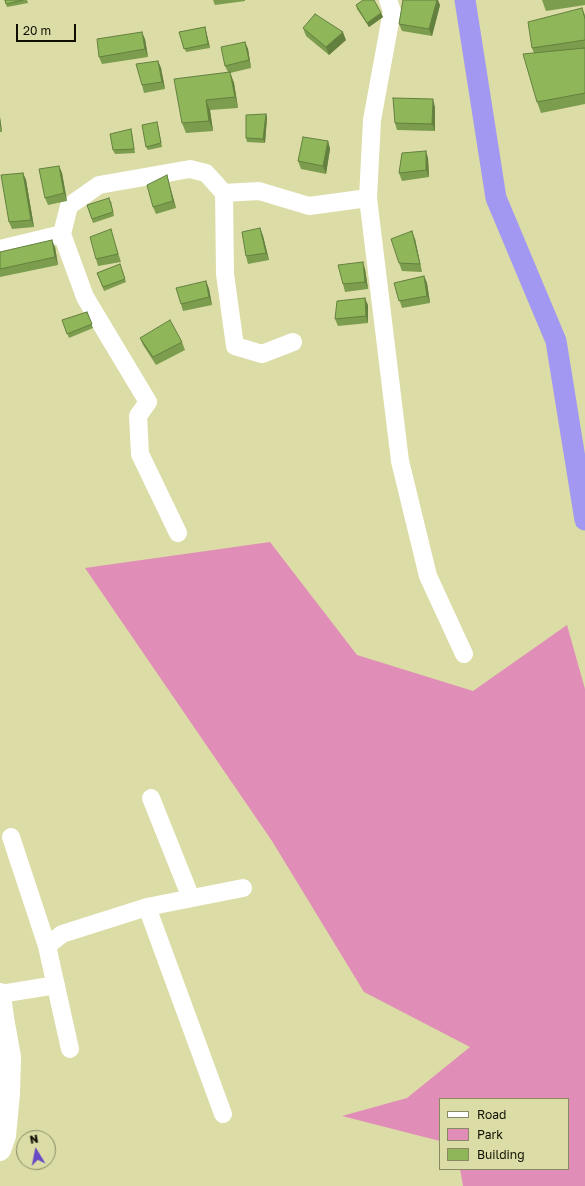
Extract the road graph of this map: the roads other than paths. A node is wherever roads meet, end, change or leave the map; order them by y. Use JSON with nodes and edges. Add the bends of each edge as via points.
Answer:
{"nodes":[{"id":1,"x":388,"y":0,"type":"edge"},
{"id":2,"x":224,"y":193,"type":"junction"},
{"id":3,"x":368,"y":198,"type":"junction"},
{"id":4,"x":62,"y":234,"type":"junction"},
{"id":5,"x":0,"y":249,"type":"edge"},
{"id":6,"x":293,"y":342,"type":"dead end"},
{"id":7,"x":178,"y":533,"type":"dead end"},
{"id":8,"x":464,"y":654,"type":"dead end"},
{"id":9,"x":151,"y":798,"type":"dead end"},
{"id":10,"x":11,"y":837,"type":"dead end"},
{"id":11,"x":243,"y":888,"type":"dead end"},
{"id":12,"x":191,"y":898,"type":"junction"},
{"id":13,"x":147,"y":907,"type":"junction"},
{"id":14,"x":47,"y":946,"type":"junction"},
{"id":15,"x":56,"y":985,"type":"junction"},
{"id":16,"x":0,"y":994,"type":"edge"},
{"id":17,"x":70,"y":1049,"type":"dead end"},
{"id":18,"x":223,"y":1114,"type":"dead end"},
{"id":19,"x":0,"y":1150,"type":"edge"}],
"edges":[{"from":1,"to":3,"type":"street","via":[[392,10],[372,120]]},
{"from":2,"to":3,"type":"street","via":[[259,191],[309,206]]},
{"from":2,"to":4,"type":"street","via":[[206,173],[190,169],[99,185],[68,206]]},
{"from":2,"to":6,"type":"street","via":[[225,274],[235,346],[262,354]]},
{"from":3,"to":8,"type":"street","via":[[400,461],[428,576]]},
{"from":4,"to":5,"type":"street"},
{"from":4,"to":7,"type":"street","via":[[85,297],[148,402],[138,416],[140,454]]},
{"from":9,"to":12,"type":"street"},
{"from":10,"to":14,"type":"street"},
{"from":11,"to":12,"type":"street"},
{"from":12,"to":13,"type":"street"},
{"from":13,"to":14,"type":"street","via":[[62,934]]},
{"from":13,"to":18,"type":"street"},
{"from":14,"to":15,"type":"street"},
{"from":15,"to":16,"type":"street"},
{"from":15,"to":17,"type":"street"},
{"from":16,"to":19,"type":"street","via":[[10,1057],[5,1136]]}]}
